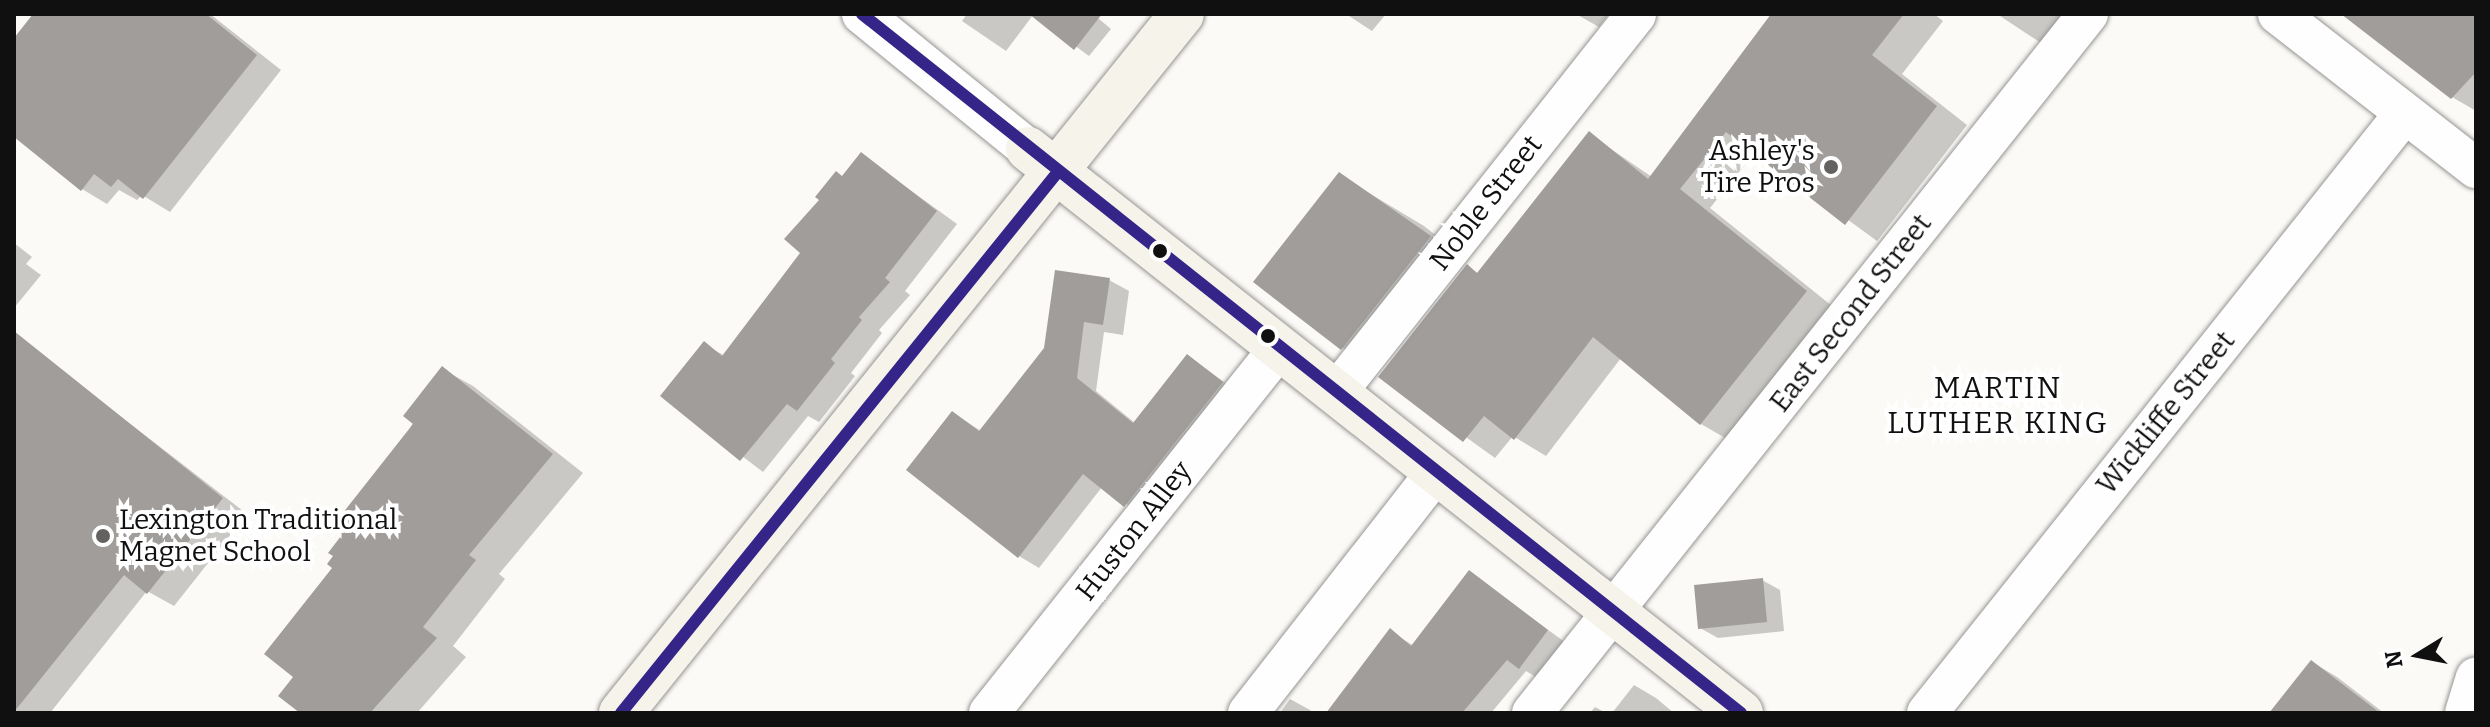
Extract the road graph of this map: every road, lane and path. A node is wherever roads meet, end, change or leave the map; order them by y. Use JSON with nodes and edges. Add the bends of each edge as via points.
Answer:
{"nodes":[{"id":1,"x":862,"y":14,"type":"edge"},
{"id":2,"x":1182,"y":14,"type":"edge"},
{"id":3,"x":1636,"y":14,"type":"edge"},
{"id":4,"x":2088,"y":14,"type":"edge"},
{"id":5,"x":2278,"y":14,"type":"edge"},
{"id":6,"x":2405,"y":113,"type":"junction"},
{"id":7,"x":1042,"y":161,"type":"junction"},
{"id":8,"x":2476,"y":168,"type":"edge"},
{"id":9,"x":1279,"y":348,"type":"junction"},
{"id":10,"x":1336,"y":393,"type":"junction"},
{"id":11,"x":1436,"y":472,"type":"junction"},
{"id":12,"x":1613,"y":612,"type":"junction"},
{"id":13,"x":2476,"y":678,"type":"edge"},
{"id":14,"x":621,"y":713,"type":"edge"},
{"id":15,"x":989,"y":713,"type":"edge"},
{"id":16,"x":1248,"y":713,"type":"edge"},
{"id":17,"x":1532,"y":713,"type":"edge"},
{"id":18,"x":1741,"y":713,"type":"edge"},
{"id":19,"x":1927,"y":713,"type":"edge"},
{"id":20,"x":2465,"y":713,"type":"edge"}],
"edges":[{"from":1,"to":7,"type":"street"},
{"from":2,"to":7,"type":"main road"},
{"from":3,"to":10,"type":"street","name":"Noble Street"},
{"from":4,"to":12,"type":"street","name":"East Second Street"},
{"from":5,"to":6,"type":"street"},
{"from":6,"to":8,"type":"street"},
{"from":6,"to":19,"type":"street","name":"Wickliffe Street"},
{"from":7,"to":9,"type":"main road"},
{"from":7,"to":14,"type":"main road"},
{"from":9,"to":10,"type":"main road"},
{"from":9,"to":15,"type":"street","name":"Huston Alley"},
{"from":10,"to":11,"type":"main road"},
{"from":11,"to":12,"type":"main road"},
{"from":11,"to":16,"type":"street"},
{"from":12,"to":17,"type":"street","name":"East Second Street"},
{"from":12,"to":18,"type":"main road"},
{"from":13,"to":20,"type":"street"}]}
